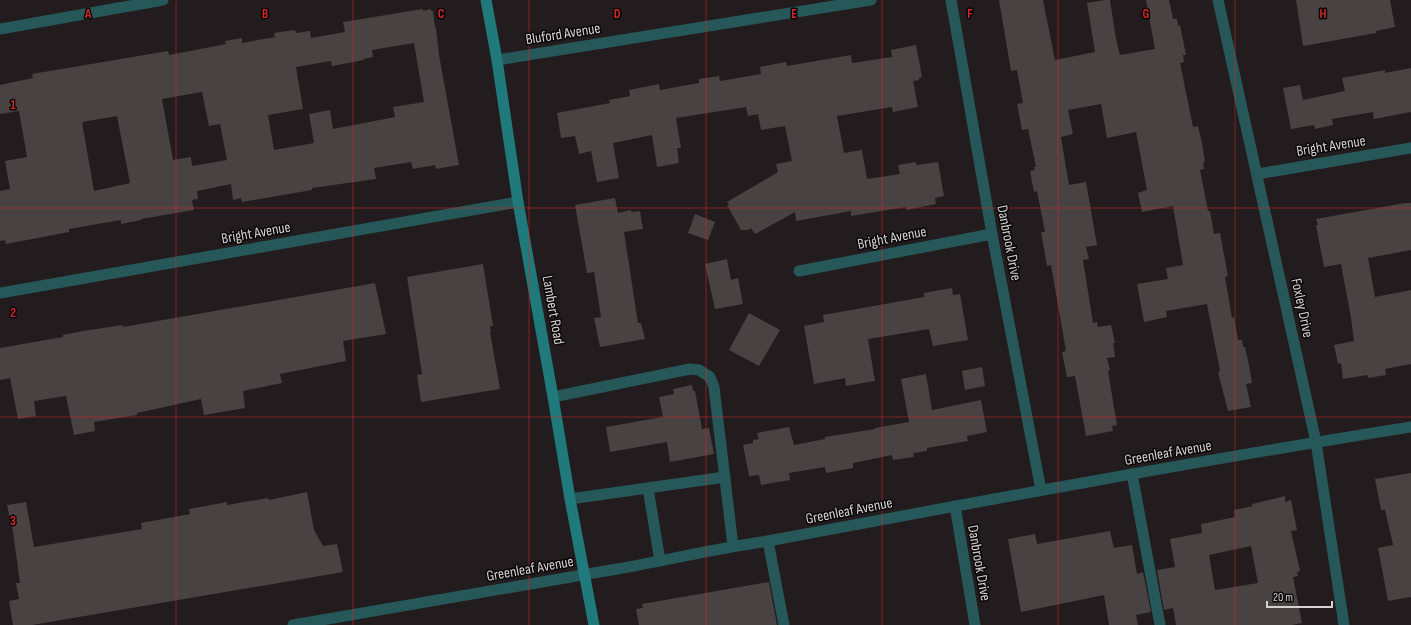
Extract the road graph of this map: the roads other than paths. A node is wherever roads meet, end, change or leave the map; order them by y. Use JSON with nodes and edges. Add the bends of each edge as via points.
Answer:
{"nodes":[{"id":1,"x":163,"y":0,"type":"edge"},
{"id":2,"x":486,"y":0,"type":"edge"},
{"id":3,"x":870,"y":0,"type":"edge"},
{"id":4,"x":951,"y":0,"type":"edge"},
{"id":5,"x":1218,"y":0,"type":"edge"},
{"id":6,"x":0,"y":29,"type":"edge"},
{"id":7,"x":497,"y":60,"type":"junction"},
{"id":8,"x":1411,"y":148,"type":"edge"},
{"id":9,"x":1257,"y":174,"type":"junction"},
{"id":10,"x":518,"y":202,"type":"junction"},
{"id":11,"x":992,"y":234,"type":"junction"},
{"id":12,"x":799,"y":271,"type":"dead end"},
{"id":13,"x":0,"y":292,"type":"edge"},
{"id":14,"x":553,"y":397,"type":"junction"},
{"id":15,"x":1411,"y":427,"type":"edge"},
{"id":16,"x":1316,"y":442,"type":"junction"},
{"id":17,"x":1132,"y":474,"type":"junction"},
{"id":18,"x":725,"y":476,"type":"junction"},
{"id":19,"x":648,"y":488,"type":"junction"},
{"id":20,"x":1041,"y":490,"type":"junction"},
{"id":21,"x":570,"y":499,"type":"junction"},
{"id":22,"x":955,"y":506,"type":"junction"},
{"id":23,"x":768,"y":541,"type":"junction"},
{"id":24,"x":733,"y":546,"type":"junction"},
{"id":25,"x":660,"y":561,"type":"junction"},
{"id":26,"x":584,"y":575,"type":"junction"},
{"id":27,"x":293,"y":625,"type":"edge"},
{"id":28,"x":594,"y":625,"type":"edge"},
{"id":29,"x":784,"y":625,"type":"edge"},
{"id":30,"x":974,"y":625,"type":"edge"},
{"id":31,"x":1160,"y":625,"type":"edge"},
{"id":32,"x":1344,"y":625,"type":"edge"}],
"edges":[{"from":1,"to":6,"type":"street"},
{"from":2,"to":7,"type":"main road","name":"Lambert Road"},
{"from":3,"to":7,"type":"street","name":"Bluford Avenue"},
{"from":4,"to":11,"type":"street","name":"Danbrook Drive"},
{"from":5,"to":9,"type":"street","name":"Foxley Drive"},
{"from":7,"to":10,"type":"main road","name":"Lambert Road"},
{"from":8,"to":9,"type":"street","name":"Bright Avenue"},
{"from":9,"to":16,"type":"street","name":"Foxley Drive"},
{"from":10,"to":13,"type":"street","name":"Bright Avenue"},
{"from":10,"to":14,"type":"main road","name":"Lambert Road"},
{"from":11,"to":12,"type":"street","name":"Bright Avenue"},
{"from":11,"to":20,"type":"street","name":"Danbrook Drive"},
{"from":14,"to":18,"type":"street","via":[[690,369],[700,370],[710,377],[714,387]]},
{"from":14,"to":21,"type":"main road","name":"Lambert Road"},
{"from":15,"to":16,"type":"street","name":"Greenleaf Avenue"},
{"from":16,"to":17,"type":"street","name":"Greenleaf Avenue"},
{"from":16,"to":32,"type":"street","name":"Foxley Drive"},
{"from":17,"to":20,"type":"street","name":"Greenleaf Avenue"},
{"from":17,"to":31,"type":"street"},
{"from":18,"to":19,"type":"street"},
{"from":18,"to":24,"type":"street"},
{"from":19,"to":21,"type":"street"},
{"from":19,"to":25,"type":"street"},
{"from":20,"to":22,"type":"street","name":"Greenleaf Avenue"},
{"from":21,"to":26,"type":"main road","name":"Lambert Road"},
{"from":22,"to":23,"type":"street","name":"Greenleaf Avenue"},
{"from":22,"to":30,"type":"street","name":"Danbrook Drive"},
{"from":23,"to":24,"type":"street","name":"Greenleaf Avenue"},
{"from":23,"to":29,"type":"street"},
{"from":24,"to":25,"type":"street","name":"Greenleaf Avenue"},
{"from":25,"to":26,"type":"street","name":"Greenleaf Avenue"},
{"from":26,"to":27,"type":"street","name":"Greenleaf Avenue"},
{"from":26,"to":28,"type":"main road","name":"Lambert Road"}]}
